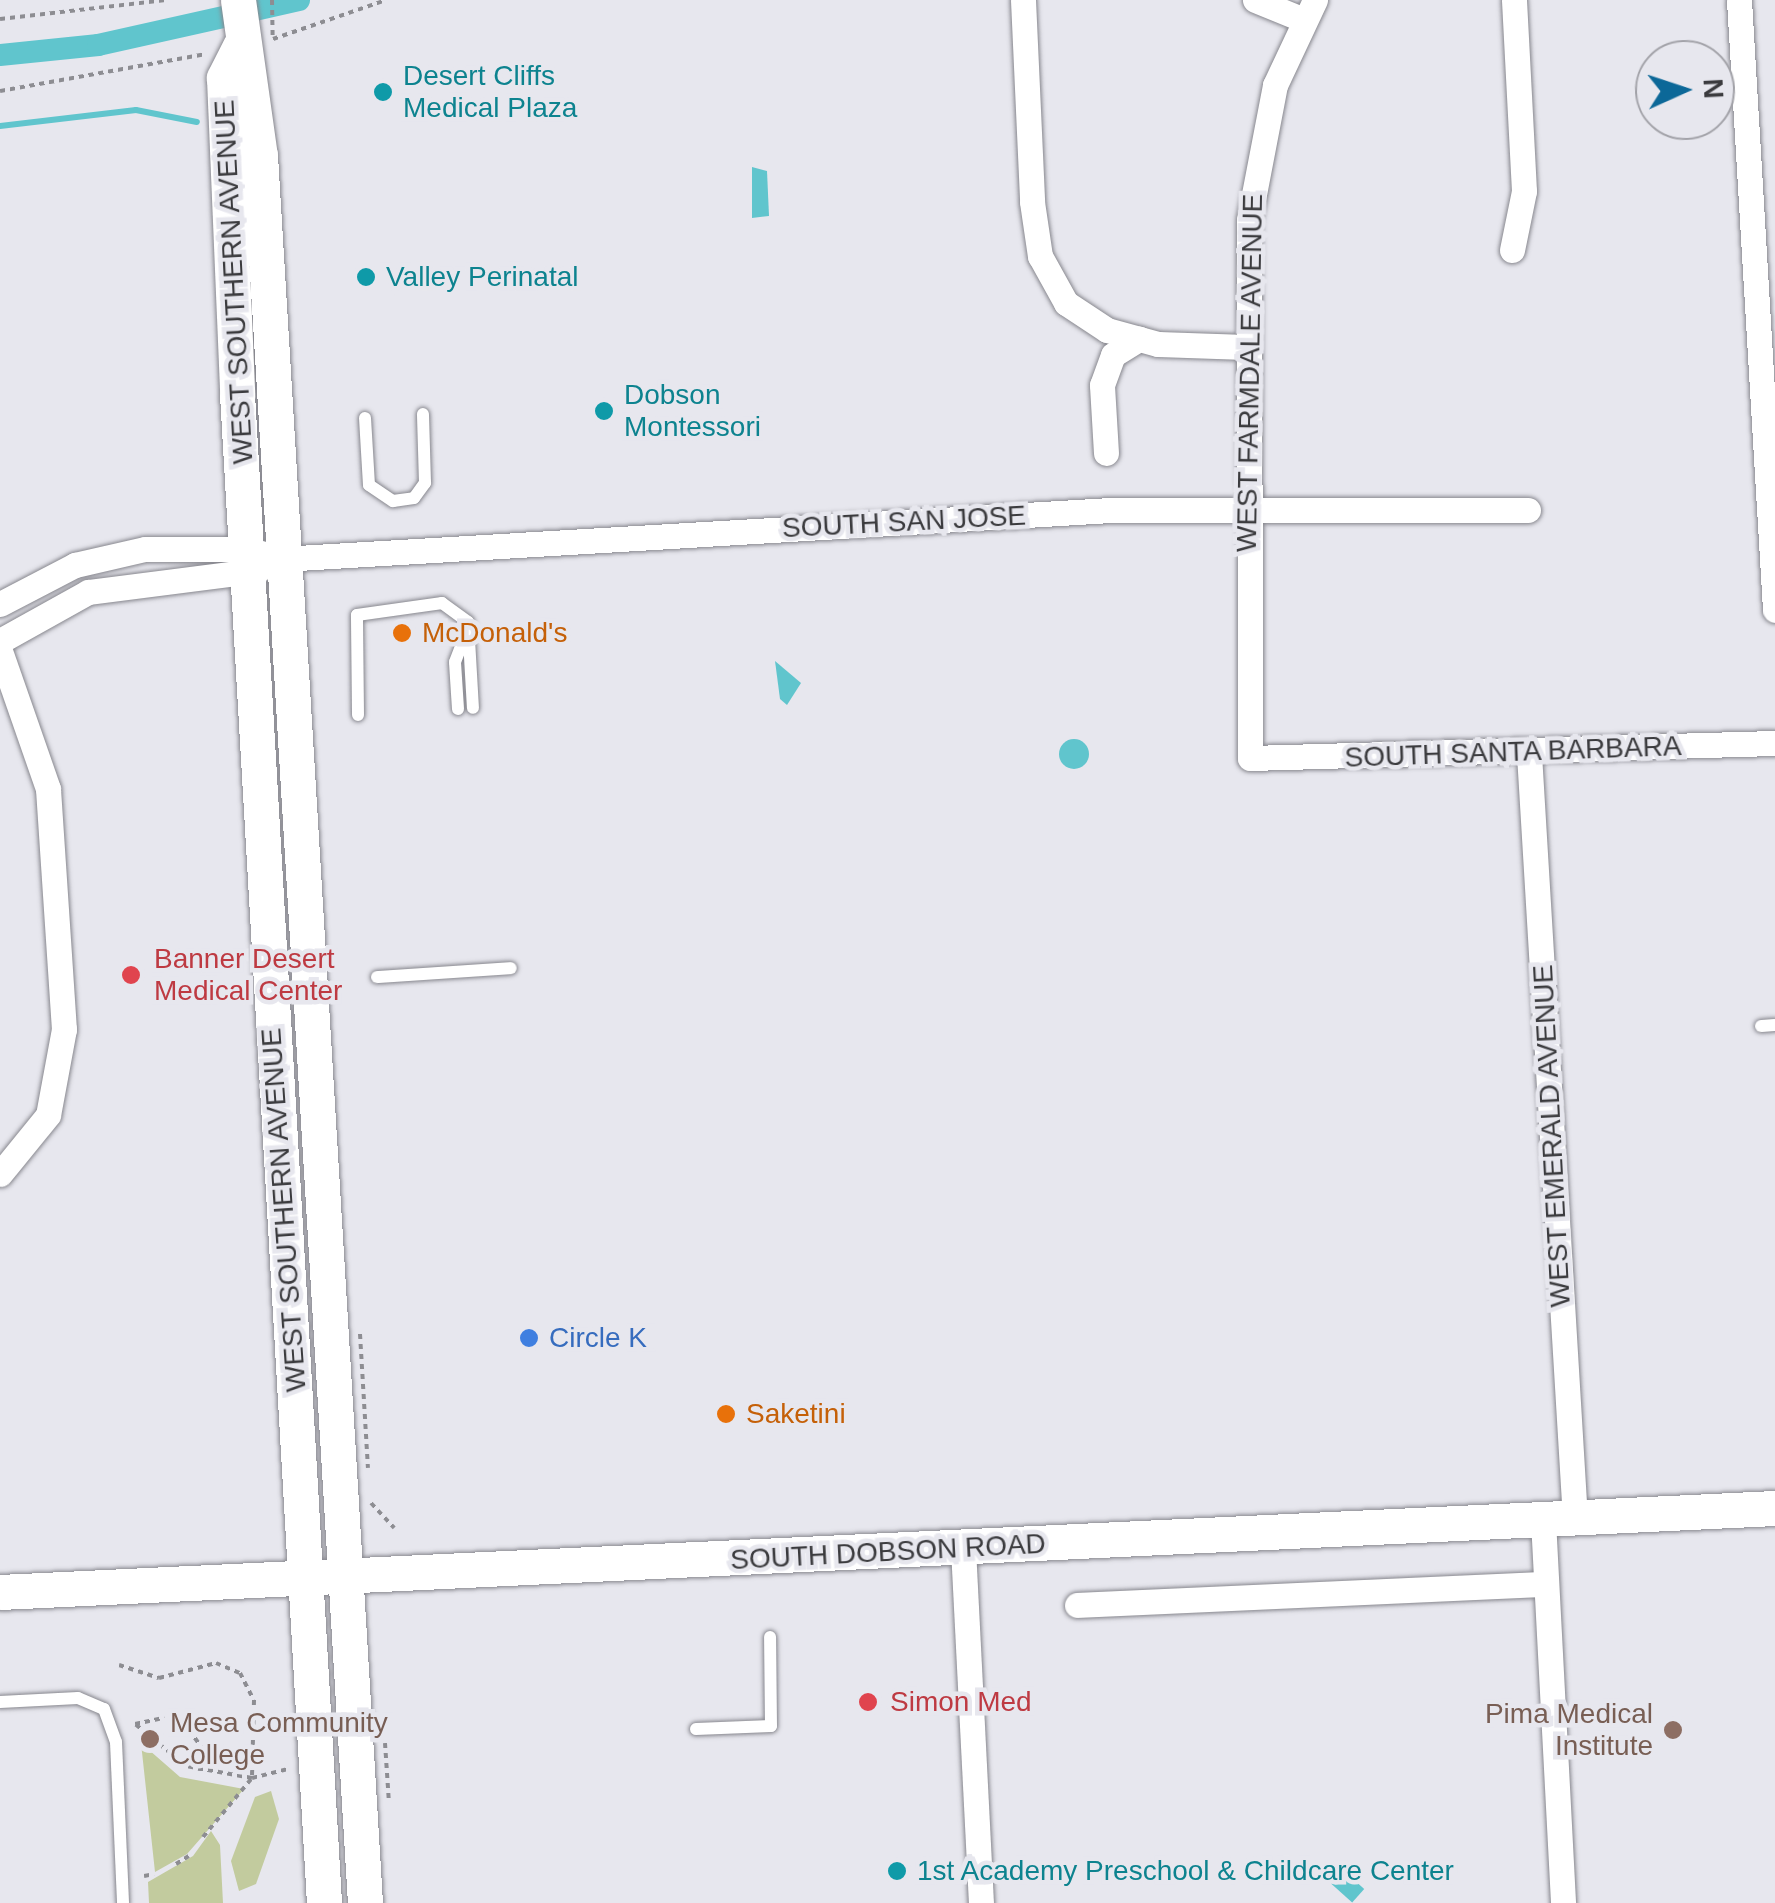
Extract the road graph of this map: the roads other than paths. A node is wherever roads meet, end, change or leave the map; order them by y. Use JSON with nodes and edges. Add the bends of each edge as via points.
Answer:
{"nodes":[{"id":1,"x":238,"y":0,"type":"edge"},
{"id":2,"x":1023,"y":0,"type":"edge"},
{"id":3,"x":1256,"y":0,"type":"edge"},
{"id":4,"x":1514,"y":0,"type":"edge"},
{"id":5,"x":1739,"y":0,"type":"edge"},
{"id":6,"x":1310,"y":10,"type":"edge"},
{"id":7,"x":251,"y":38,"type":"junction"},
{"id":8,"x":1512,"y":250,"type":"dead end"},
{"id":9,"x":1139,"y":339,"type":"junction"},
{"id":10,"x":1246,"y":347,"type":"junction"},
{"id":11,"x":423,"y":414,"type":"dead end"},
{"id":12,"x":364,"y":418,"type":"dead end"},
{"id":13,"x":1106,"y":453,"type":"dead end"},
{"id":14,"x":1247,"y":505,"type":"junction"},
{"id":15,"x":1528,"y":510,"type":"dead end"},
{"id":16,"x":281,"y":559,"type":"junction"},
{"id":17,"x":248,"y":562,"type":"junction"},
{"id":18,"x":0,"y":604,"type":"edge"},
{"id":19,"x":1775,"y":610,"type":"edge"},
{"id":20,"x":469,"y":626,"type":"junction"},
{"id":21,"x":0,"y":642,"type":"edge"},
{"id":22,"x":0,"y":651,"type":"edge"},
{"id":23,"x":458,"y":708,"type":"dead end"},
{"id":24,"x":474,"y":708,"type":"dead end"},
{"id":25,"x":358,"y":715,"type":"dead end"},
{"id":26,"x":1775,"y":743,"type":"edge"},
{"id":27,"x":1529,"y":754,"type":"junction"},
{"id":28,"x":1250,"y":758,"type":"joint"},
{"id":29,"x":284,"y":904,"type":"junction"},
{"id":30,"x":511,"y":968,"type":"dead end"},
{"id":31,"x":377,"y":976,"type":"dead end"},
{"id":32,"x":272,"y":1021,"type":"junction"},
{"id":33,"x":0,"y":1174,"type":"edge"},
{"id":34,"x":320,"y":1175,"type":"junction"},
{"id":35,"x":1775,"y":1508,"type":"edge"},
{"id":36,"x":1559,"y":1519,"type":"junction"},
{"id":37,"x":963,"y":1548,"type":"junction"},
{"id":38,"x":347,"y":1576,"type":"junction"},
{"id":39,"x":306,"y":1578,"type":"junction"},
{"id":40,"x":1546,"y":1584,"type":"junction"},
{"id":41,"x":0,"y":1592,"type":"edge"},
{"id":42,"x":1078,"y":1605,"type":"dead end"},
{"id":43,"x":770,"y":1637,"type":"dead end"},
{"id":44,"x":0,"y":1702,"type":"edge"},
{"id":45,"x":696,"y":1728,"type":"dead end"},
{"id":46,"x":123,"y":1903,"type":"edge"},
{"id":47,"x":324,"y":1903,"type":"edge"},
{"id":48,"x":365,"y":1903,"type":"edge"},
{"id":49,"x":982,"y":1903,"type":"edge"},
{"id":50,"x":1563,"y":1903,"type":"edge"}],
"edges":[{"from":1,"to":7,"type":"main road"},
{"from":2,"to":9,"type":"street","via":[[1040,256],[1066,303]]},
{"from":3,"to":6,"type":"street"},
{"from":4,"to":8,"type":"street","via":[[1524,191]]},
{"from":5,"to":19,"type":"street"},
{"from":6,"to":10,"type":"street","name":"WEST FARMDALE AVENUE","via":[[1257,146]]},
{"from":7,"to":16,"type":"main road","name":"WEST SOUTHERN AVENUE"},
{"from":7,"to":17,"type":"main road","name":"WEST SOUTHERN AVENUE","via":[[224,78]]},
{"from":9,"to":10,"type":"street"},
{"from":9,"to":13,"type":"street","via":[[1113,355],[1102,384]]},
{"from":10,"to":14,"type":"street","name":"WEST FARMDALE AVENUE"},
{"from":11,"to":12,"type":"lane","via":[[426,483],[414,498],[393,502],[370,484]]},
{"from":14,"to":15,"type":"street","name":"SOUTH SAN JOSE"},
{"from":14,"to":16,"type":"street","name":"SOUTH SAN JOSE"},
{"from":14,"to":28,"type":"street","name":"WEST FARMDALE AVENUE"},
{"from":16,"to":17,"type":"street"},
{"from":16,"to":29,"type":"main road","name":"WEST SOUTHERN AVENUE"},
{"from":17,"to":18,"type":"street","via":[[109,556]]},
{"from":17,"to":21,"type":"street","via":[[88,592]]},
{"from":17,"to":29,"type":"main road","name":"WEST SOUTHERN AVENUE"},
{"from":20,"to":23,"type":"lane","via":[[456,662]]},
{"from":20,"to":24,"type":"lane"},
{"from":20,"to":25,"type":"lane","via":[[451,604],[360,612]]},
{"from":22,"to":33,"type":"street","via":[[48,790],[64,1029],[48,1115]]},
{"from":26,"to":27,"type":"street","name":"SOUTH SANTA BARBARA"},
{"from":27,"to":28,"type":"street","name":"SOUTH SANTA BARBARA"},
{"from":27,"to":36,"type":"street","name":"WEST EMERALD AVENUE"},
{"from":29,"to":32,"type":"main road","name":"WEST SOUTHERN AVENUE"},
{"from":29,"to":34,"type":"main road","name":"WEST SOUTHERN AVENUE"},
{"from":30,"to":31,"type":"lane"},
{"from":32,"to":34,"type":"main road","via":[[291,1055],[302,1158]]},
{"from":32,"to":39,"type":"main road","name":"WEST SOUTHERN AVENUE"},
{"from":34,"to":38,"type":"main road","name":"WEST SOUTHERN AVENUE"},
{"from":35,"to":36,"type":"main road","name":"SOUTH DOBSON ROAD"},
{"from":36,"to":37,"type":"main road","name":"SOUTH DOBSON ROAD"},
{"from":36,"to":40,"type":"street","name":"WEST EMERALD AVENUE"},
{"from":37,"to":38,"type":"main road","name":"SOUTH DOBSON ROAD"},
{"from":37,"to":49,"type":"street"},
{"from":38,"to":39,"type":"main road","name":"SOUTH DOBSON ROAD"},
{"from":38,"to":48,"type":"main road","name":"WEST SOUTHERN AVENUE"},
{"from":39,"to":41,"type":"main road","name":"SOUTH DOBSON ROAD"},
{"from":39,"to":47,"type":"main road","name":"WEST SOUTHERN AVENUE"},
{"from":40,"to":42,"type":"street"},
{"from":40,"to":50,"type":"street","name":"WEST EMERALD AVENUE"},
{"from":43,"to":45,"type":"lane","via":[[771,1726]]},
{"from":44,"to":46,"type":"lane","via":[[78,1698],[104,1708],[116,1742]]}]}
